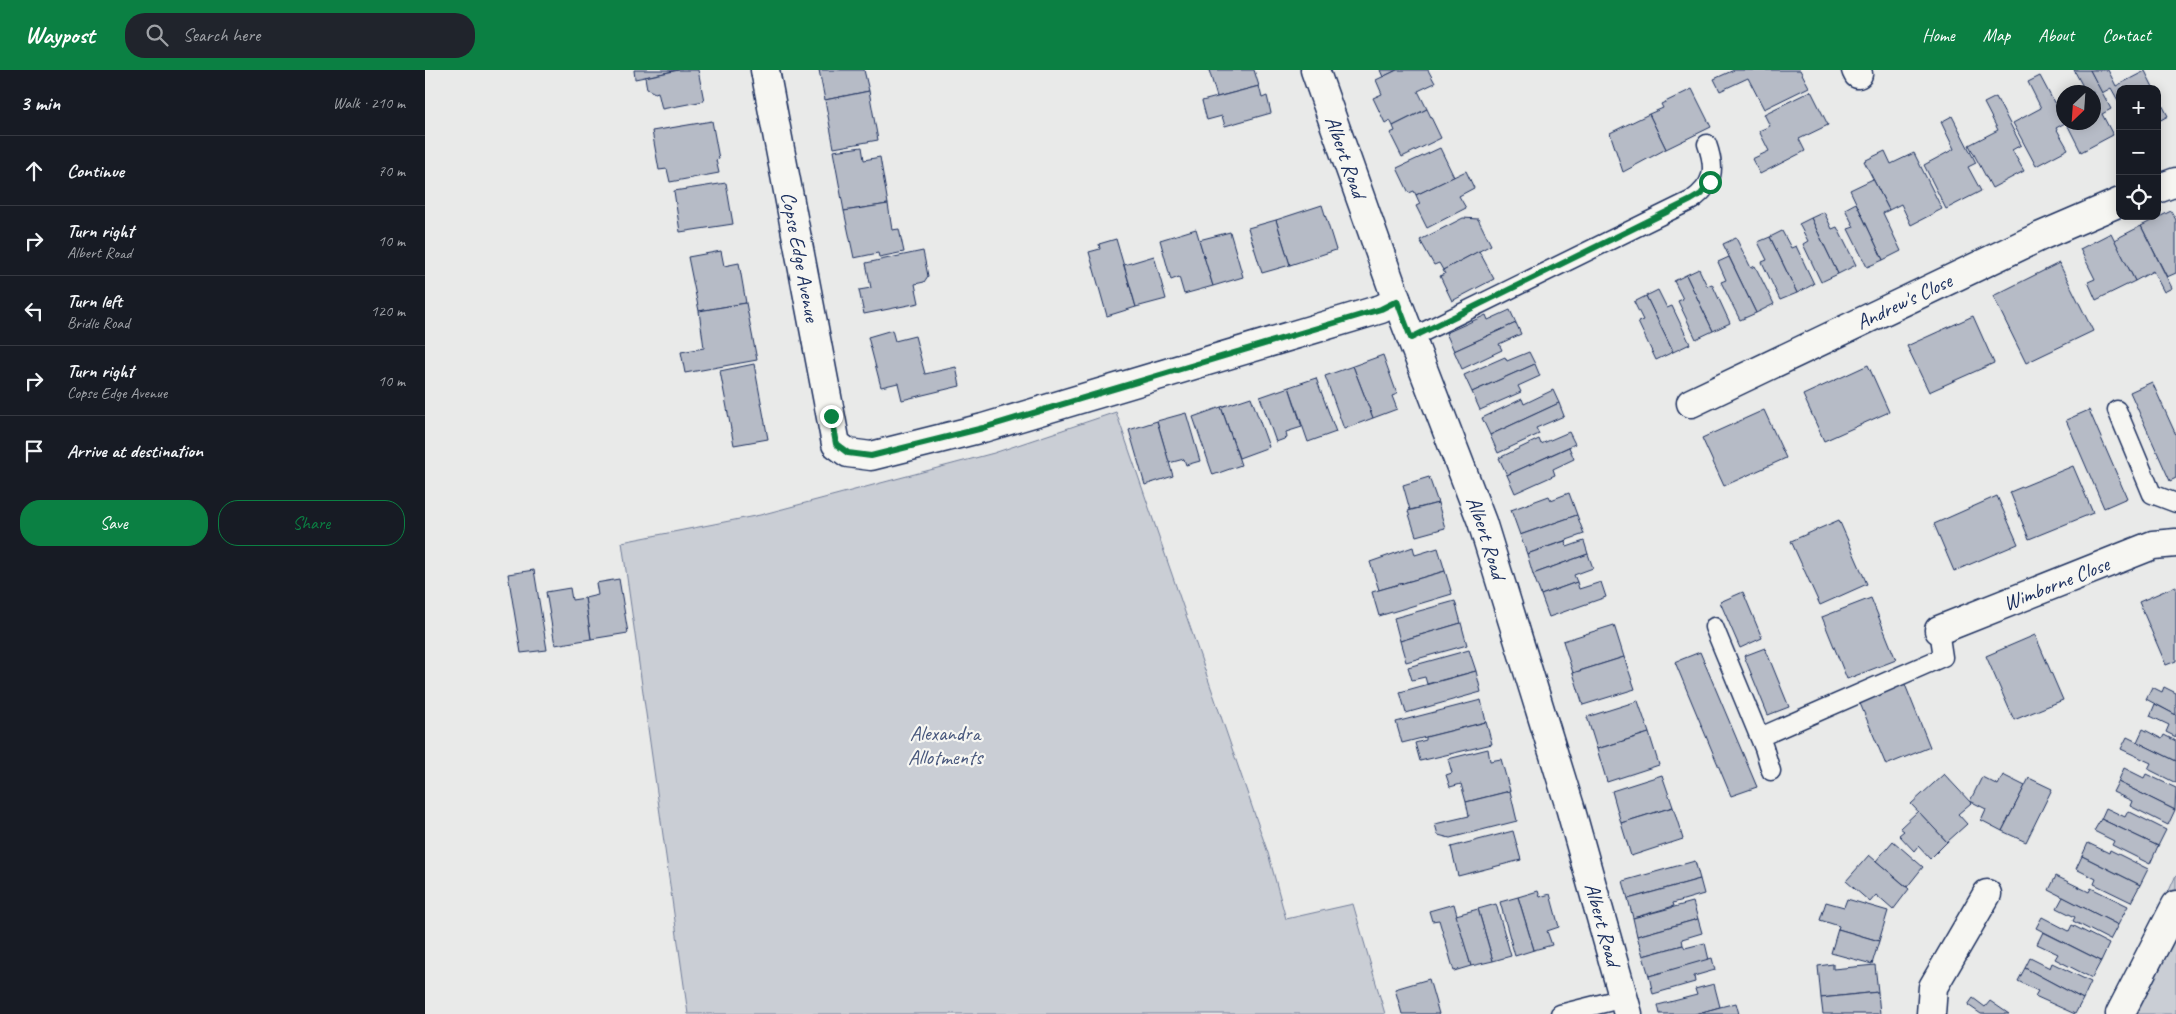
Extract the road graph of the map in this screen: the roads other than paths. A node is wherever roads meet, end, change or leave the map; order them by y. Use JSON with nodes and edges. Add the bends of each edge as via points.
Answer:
{"nodes":[{"id":1,"x":765,"y":70,"type":"edge"},
{"id":2,"x":1315,"y":70,"type":"edge"},
{"id":3,"x":1707,"y":144,"type":"dead end"},
{"id":4,"x":2176,"y":182,"type":"edge"},
{"id":5,"x":2161,"y":188,"type":"edge"},
{"id":6,"x":2116,"y":204,"type":"edge"},
{"id":7,"x":1397,"y":301,"type":"junction"},
{"id":8,"x":1411,"y":338,"type":"junction"},
{"id":9,"x":1691,"y":403,"type":"dead end"},
{"id":10,"x":2117,"y":410,"type":"dead end"},
{"id":11,"x":2176,"y":503,"type":"edge"},
{"id":12,"x":2176,"y":543,"type":"edge"},
{"id":13,"x":1714,"y":627,"type":"dead end"},
{"id":14,"x":1939,"y":630,"type":"joint"},
{"id":15,"x":1760,"y":737,"type":"junction"},
{"id":16,"x":1771,"y":771,"type":"dead end"},
{"id":17,"x":1987,"y":894,"type":"dead end"},
{"id":18,"x":2176,"y":905,"type":"edge"},
{"id":19,"x":1626,"y":1006,"type":"edge"},
{"id":20,"x":1560,"y":1014,"type":"edge"},
{"id":21,"x":1931,"y":1014,"type":"edge"},
{"id":22,"x":2120,"y":1014,"type":"edge"}],
"edges":[{"from":1,"to":7,"type":"street","name":"Copse Edge Avenue","via":[[836,444],[848,453],[871,456],[983,428],[1362,315]]},
{"from":2,"to":7,"type":"street","name":"Albert Road"},
{"from":3,"to":8,"type":"lane","via":[[1712,157],[1710,182],[1701,194]]},
{"from":4,"to":5,"type":"street"},
{"from":6,"to":9,"type":"street","name":"Andrew's Close","via":[[2041,236]]},
{"from":7,"to":8,"type":"street","name":"Albert Road"},
{"from":8,"to":19,"type":"street","name":"Albert Road","via":[[1482,522],[1570,807]]},
{"from":10,"to":11,"type":"lane","via":[[2152,494]]},
{"from":12,"to":14,"type":"street","name":"Wimborne Close","via":[[2153,545]]},
{"from":13,"to":15,"type":"lane"},
{"from":14,"to":15,"type":"lane","via":[[1943,657]]},
{"from":15,"to":16,"type":"lane"},
{"from":17,"to":21,"type":"street","via":[[1933,986]]},
{"from":18,"to":22,"type":"street"},
{"from":19,"to":20,"type":"lane"}]}
